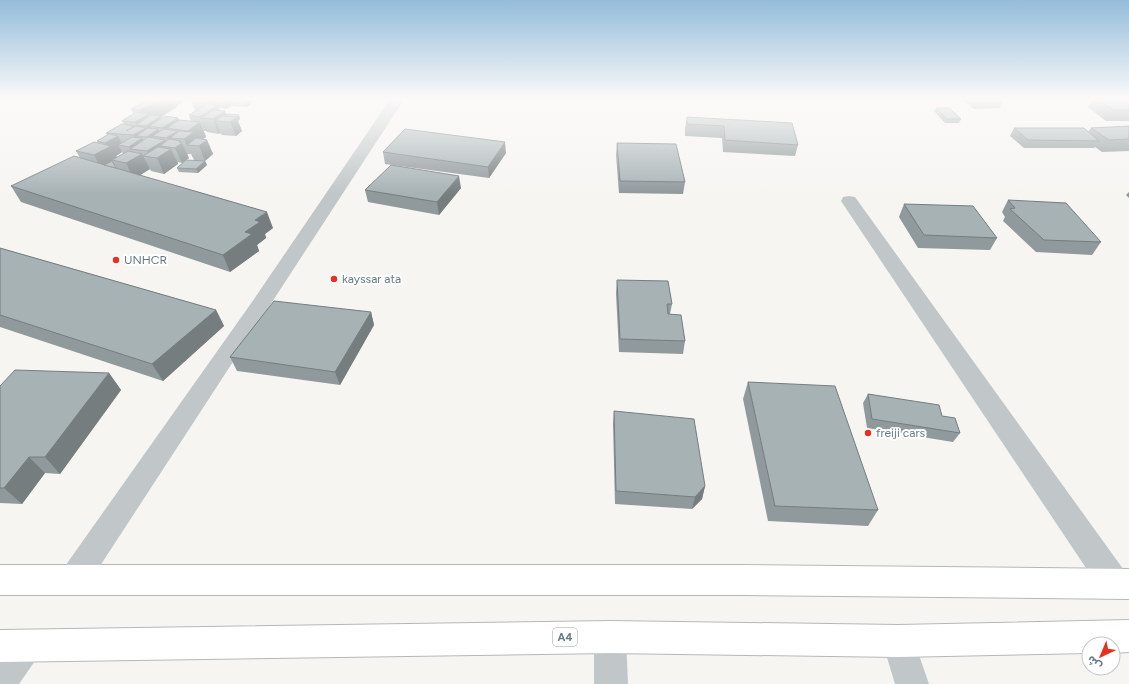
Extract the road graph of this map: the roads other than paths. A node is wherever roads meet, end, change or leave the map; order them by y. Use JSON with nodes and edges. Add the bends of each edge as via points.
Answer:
{"nodes":[{"id":1,"x":377,"y":130,"type":"edge"},
{"id":2,"x":848,"y":201,"type":"dead end"},
{"id":3,"x":74,"y":579,"type":"junction"},
{"id":4,"x":0,"y":580,"type":"edge"},
{"id":5,"x":1122,"y":584,"type":"edge"},
{"id":6,"x":1129,"y":636,"type":"edge"},
{"id":7,"x":610,"y":637,"type":"junction"},
{"id":8,"x":898,"y":641,"type":"junction"},
{"id":9,"x":13,"y":646,"type":"edge"},
{"id":10,"x":0,"y":682,"type":"edge"},
{"id":11,"x":611,"y":684,"type":"edge"},
{"id":12,"x":912,"y":684,"type":"edge"}],
"edges":[{"from":1,"to":3,"type":"street"},
{"from":2,"to":5,"type":"street"},
{"from":3,"to":4,"type":"highway"},
{"from":3,"to":5,"type":"highway","via":[[746,580]]},
{"from":6,"to":8,"type":"highway","number":"A4"},
{"from":7,"to":8,"type":"highway","number":"A4"},
{"from":7,"to":9,"type":"highway","number":"A4"},
{"from":7,"to":11,"type":"street"},
{"from":8,"to":12,"type":"street"},
{"from":9,"to":10,"type":"street"}]}
